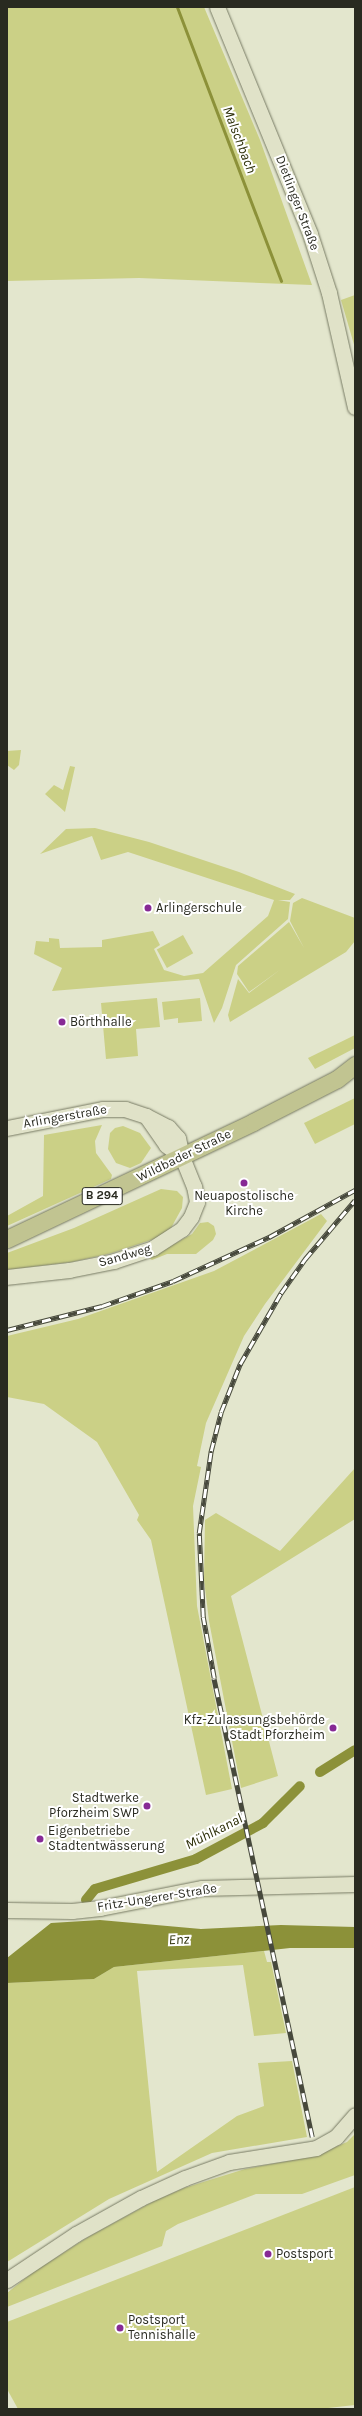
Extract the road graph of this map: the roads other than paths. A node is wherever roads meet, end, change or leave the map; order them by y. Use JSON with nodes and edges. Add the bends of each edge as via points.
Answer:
{"nodes":[{"id":1,"x":217,"y":7,"type":"edge"},
{"id":2,"x":355,"y":407,"type":"edge"},
{"id":3,"x":355,"y":1065,"type":"edge"},
{"id":4,"x":337,"y":1079,"type":"junction"},
{"id":5,"x":355,"y":1079,"type":"edge"},
{"id":6,"x":7,"y":1128,"type":"edge"},
{"id":7,"x":182,"y":1157,"type":"junction"},
{"id":8,"x":7,"y":1239,"type":"edge"},
{"id":9,"x":7,"y":1277,"type":"edge"},
{"id":10,"x":355,"y":1884,"type":"edge"},
{"id":11,"x":7,"y":1910,"type":"edge"},
{"id":12,"x":355,"y":2115,"type":"edge"},
{"id":13,"x":7,"y":2280,"type":"edge"}],
"edges":[{"from":1,"to":2,"type":"main road","name":"Dietlinger Straße","via":[[310,234],[329,293]]},
{"from":3,"to":4,"type":"main road","name":"Wildbader Straße","number":"B 294"},
{"from":4,"to":5,"type":"main road","name":"Wildbader Straße","number":"B 294"},
{"from":4,"to":7,"type":"main road","name":"Wildbader Straße","number":"B 294"},
{"from":6,"to":7,"type":"main road","name":"Arlingerstraße","via":[[103,1109],[125,1109],[146,1116],[166,1145]]},
{"from":7,"to":8,"type":"main road","name":"Wildbader Straße","number":"B 294"},
{"from":7,"to":9,"type":"main road","name":"Sandweg","via":[[191,1177],[197,1202],[188,1222],[175,1235],[153,1248],[114,1261],[69,1270]]},
{"from":10,"to":11,"type":"main road","name":"Fritz-Ungerer-Straße","via":[[202,1888],[100,1908],[72,1911]]},
{"from":12,"to":13,"type":"main road","via":[[336,2137],[316,2148],[228,2162],[141,2198],[76,2234]]}]}
